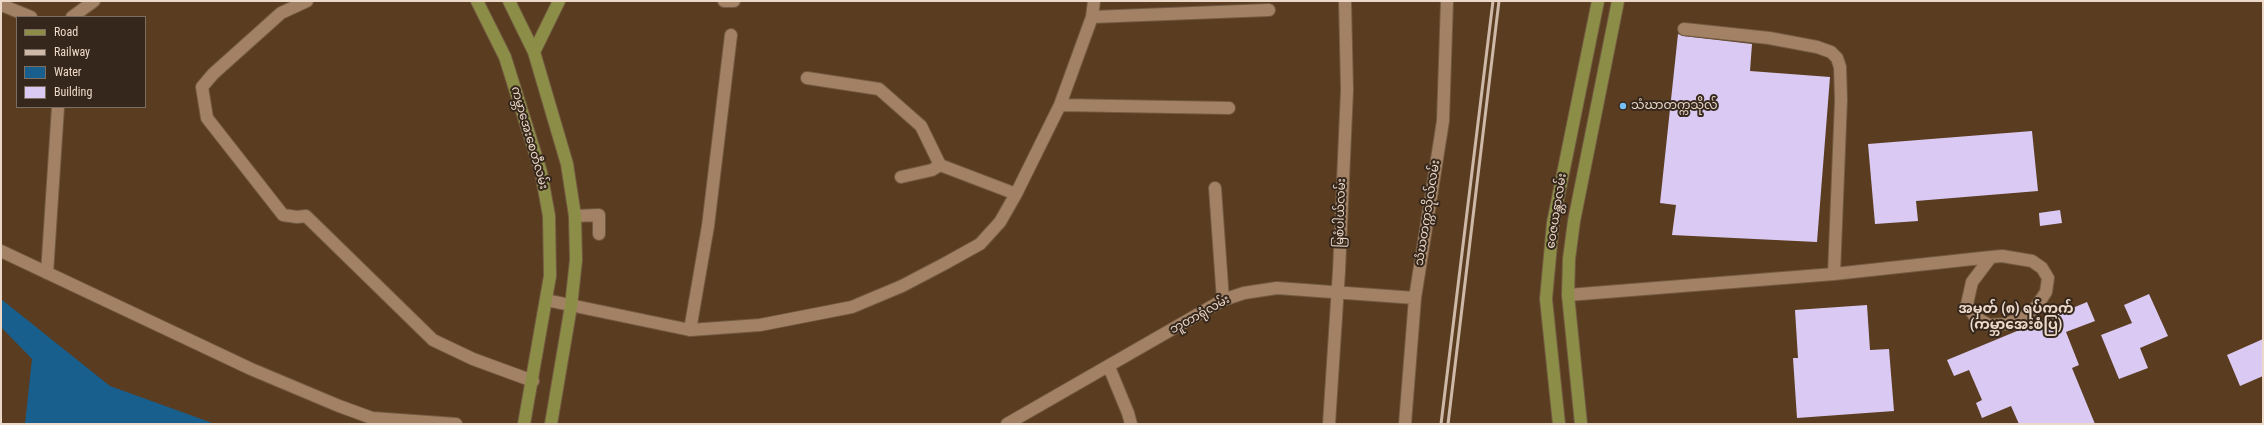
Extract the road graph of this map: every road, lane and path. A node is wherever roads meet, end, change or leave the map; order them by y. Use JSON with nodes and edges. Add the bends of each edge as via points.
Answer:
{"nodes":[{"id":1,"x":94,"y":1,"type":"edge"},
{"id":2,"x":307,"y":1,"type":"edge"},
{"id":3,"x":477,"y":1,"type":"edge"},
{"id":4,"x":509,"y":1,"type":"edge"},
{"id":5,"x":559,"y":1,"type":"edge"},
{"id":6,"x":724,"y":1,"type":"edge"},
{"id":7,"x":734,"y":1,"type":"edge"},
{"id":8,"x":1094,"y":1,"type":"edge"},
{"id":9,"x":1345,"y":1,"type":"edge"},
{"id":10,"x":1447,"y":1,"type":"edge"},
{"id":11,"x":1598,"y":1,"type":"edge"},
{"id":12,"x":1618,"y":1,"type":"edge"},
{"id":13,"x":1,"y":3,"type":"edge"},
{"id":14,"x":1268,"y":10,"type":"dead end"},
{"id":15,"x":29,"y":16,"type":"edge"},
{"id":16,"x":73,"y":16,"type":"edge"},
{"id":17,"x":1092,"y":17,"type":"junction"},
{"id":18,"x":1684,"y":29,"type":"dead end"},
{"id":19,"x":731,"y":35,"type":"dead end"},
{"id":20,"x":534,"y":52,"type":"junction"},
{"id":21,"x":807,"y":78,"type":"dead end"},
{"id":22,"x":1060,"y":105,"type":"junction"},
{"id":23,"x":58,"y":108,"type":"edge"},
{"id":24,"x":1229,"y":108,"type":"dead end"},
{"id":25,"x":940,"y":165,"type":"junction"},
{"id":26,"x":901,"y":177,"type":"dead end"},
{"id":27,"x":1215,"y":188,"type":"dead end"},
{"id":28,"x":1016,"y":194,"type":"junction"},
{"id":29,"x":575,"y":216,"type":"junction"},
{"id":30,"x":599,"y":234,"type":"dead end"},
{"id":31,"x":1,"y":251,"type":"edge"},
{"id":32,"x":1991,"y":257,"type":"junction"},
{"id":33,"x":47,"y":273,"type":"junction"},
{"id":34,"x":1834,"y":274,"type":"junction"},
{"id":35,"x":1337,"y":291,"type":"junction"},
{"id":36,"x":1568,"y":295,"type":"junction"},
{"id":37,"x":1415,"y":298,"type":"junction"},
{"id":38,"x":546,"y":300,"type":"junction"},
{"id":39,"x":1223,"y":300,"type":"junction"},
{"id":40,"x":571,"y":306,"type":"junction"},
{"id":41,"x":690,"y":330,"type":"junction"},
{"id":42,"x":1109,"y":367,"type":"junction"},
{"id":43,"x":533,"y":382,"type":"junction"},
{"id":44,"x":456,"y":424,"type":"edge"},
{"id":45,"x":524,"y":424,"type":"edge"},
{"id":46,"x":551,"y":424,"type":"edge"},
{"id":47,"x":1007,"y":424,"type":"edge"},
{"id":48,"x":1131,"y":424,"type":"edge"},
{"id":49,"x":1329,"y":424,"type":"edge"},
{"id":50,"x":1405,"y":424,"type":"edge"},
{"id":51,"x":1559,"y":424,"type":"edge"},
{"id":52,"x":1581,"y":424,"type":"edge"}],
"edges":[{"from":1,"to":16,"type":"street"},
{"from":2,"to":43,"type":"street","via":[[281,13],[213,74],[202,87],[207,118],[284,215],[306,216],[432,340]]},
{"from":3,"to":38,"type":"main road","name":"ကမ္ဘာအေးစေတီလမ်း","via":[[505,57],[541,172],[549,216],[550,276]]},
{"from":4,"to":20,"type":"main road"},
{"from":5,"to":20,"type":"main road"},
{"from":6,"to":7,"type":"street"},
{"from":8,"to":17,"type":"street"},
{"from":9,"to":35,"type":"street","name":"မြစံပါယ်လမ်း","via":[[1346,90]]},
{"from":10,"to":37,"type":"street","name":"သံဃတက္ကသိုလ်လမ်း","via":[[1443,122]]},
{"from":11,"to":51,"type":"main road","name":"ဝေဇယန္တာလမ်း","via":[[1553,223],[1546,299]]},
{"from":12,"to":36,"type":"main road","name":"ဝေဇယန္တာလမ်း","via":[[1574,220]]},
{"from":13,"to":15,"type":"street"},
{"from":14,"to":17,"type":"street"},
{"from":17,"to":22,"type":"street"},
{"from":18,"to":34,"type":"street","via":[[1817,46],[1831,52],[1837,58],[1840,67],[1841,100]]},
{"from":19,"to":41,"type":"street","via":[[708,226]]},
{"from":20,"to":29,"type":"main road","via":[[567,164]]},
{"from":21,"to":25,"type":"street","via":[[879,89],[921,126]]},
{"from":22,"to":24,"type":"street"},
{"from":22,"to":28,"type":"street"},
{"from":23,"to":33,"type":"street"},
{"from":25,"to":26,"type":"street","via":[[932,170]]},
{"from":25,"to":28,"type":"street"},
{"from":27,"to":39,"type":"street"},
{"from":28,"to":41,"type":"street","via":[[1000,222],[980,244],[902,286],[852,307],[760,325]]},
{"from":29,"to":30,"type":"street","via":[[599,215]]},
{"from":29,"to":40,"type":"main road","via":[[576,260]]},
{"from":31,"to":33,"type":"street"},
{"from":32,"to":32,"type":"street","via":[[2002,256],[2032,261],[2042,268],[2048,278],[2046,292],[2036,307],[2024,317],[2006,324],[1989,325],[1975,317],[1967,304],[1972,282]]},
{"from":32,"to":34,"type":"street"},
{"from":33,"to":44,"type":"street","via":[[251,369],[339,406],[372,418]]},
{"from":34,"to":36,"type":"street"},
{"from":35,"to":37,"type":"street","name":"ဘူတာရုံလမ်း"},
{"from":35,"to":39,"type":"street","name":"ဘူတာရုံလမ်း","via":[[1277,288],[1244,293]]},
{"from":35,"to":49,"type":"street","name":"မြစံပါယ်လမ်း"},
{"from":36,"to":52,"type":"main road","name":"ဝေဇယန္တာလမ်း"},
{"from":37,"to":50,"type":"street","name":"သံဃတက္ကသိုလ်လမ်း"},
{"from":38,"to":40,"type":"street"},
{"from":38,"to":43,"type":"main road","name":"ကမ္ဘာအေးစေတီလမ်း"},
{"from":39,"to":42,"type":"street","name":"ဘူတာရုံလမ်း"},
{"from":40,"to":41,"type":"street"},
{"from":40,"to":46,"type":"main road"},
{"from":42,"to":47,"type":"street","name":"ဘူတာရုံလမ်း"},
{"from":42,"to":48,"type":"street"},
{"from":43,"to":45,"type":"main road","name":"ကမ္ဘာအေးစေတီလမ်း"}]}
